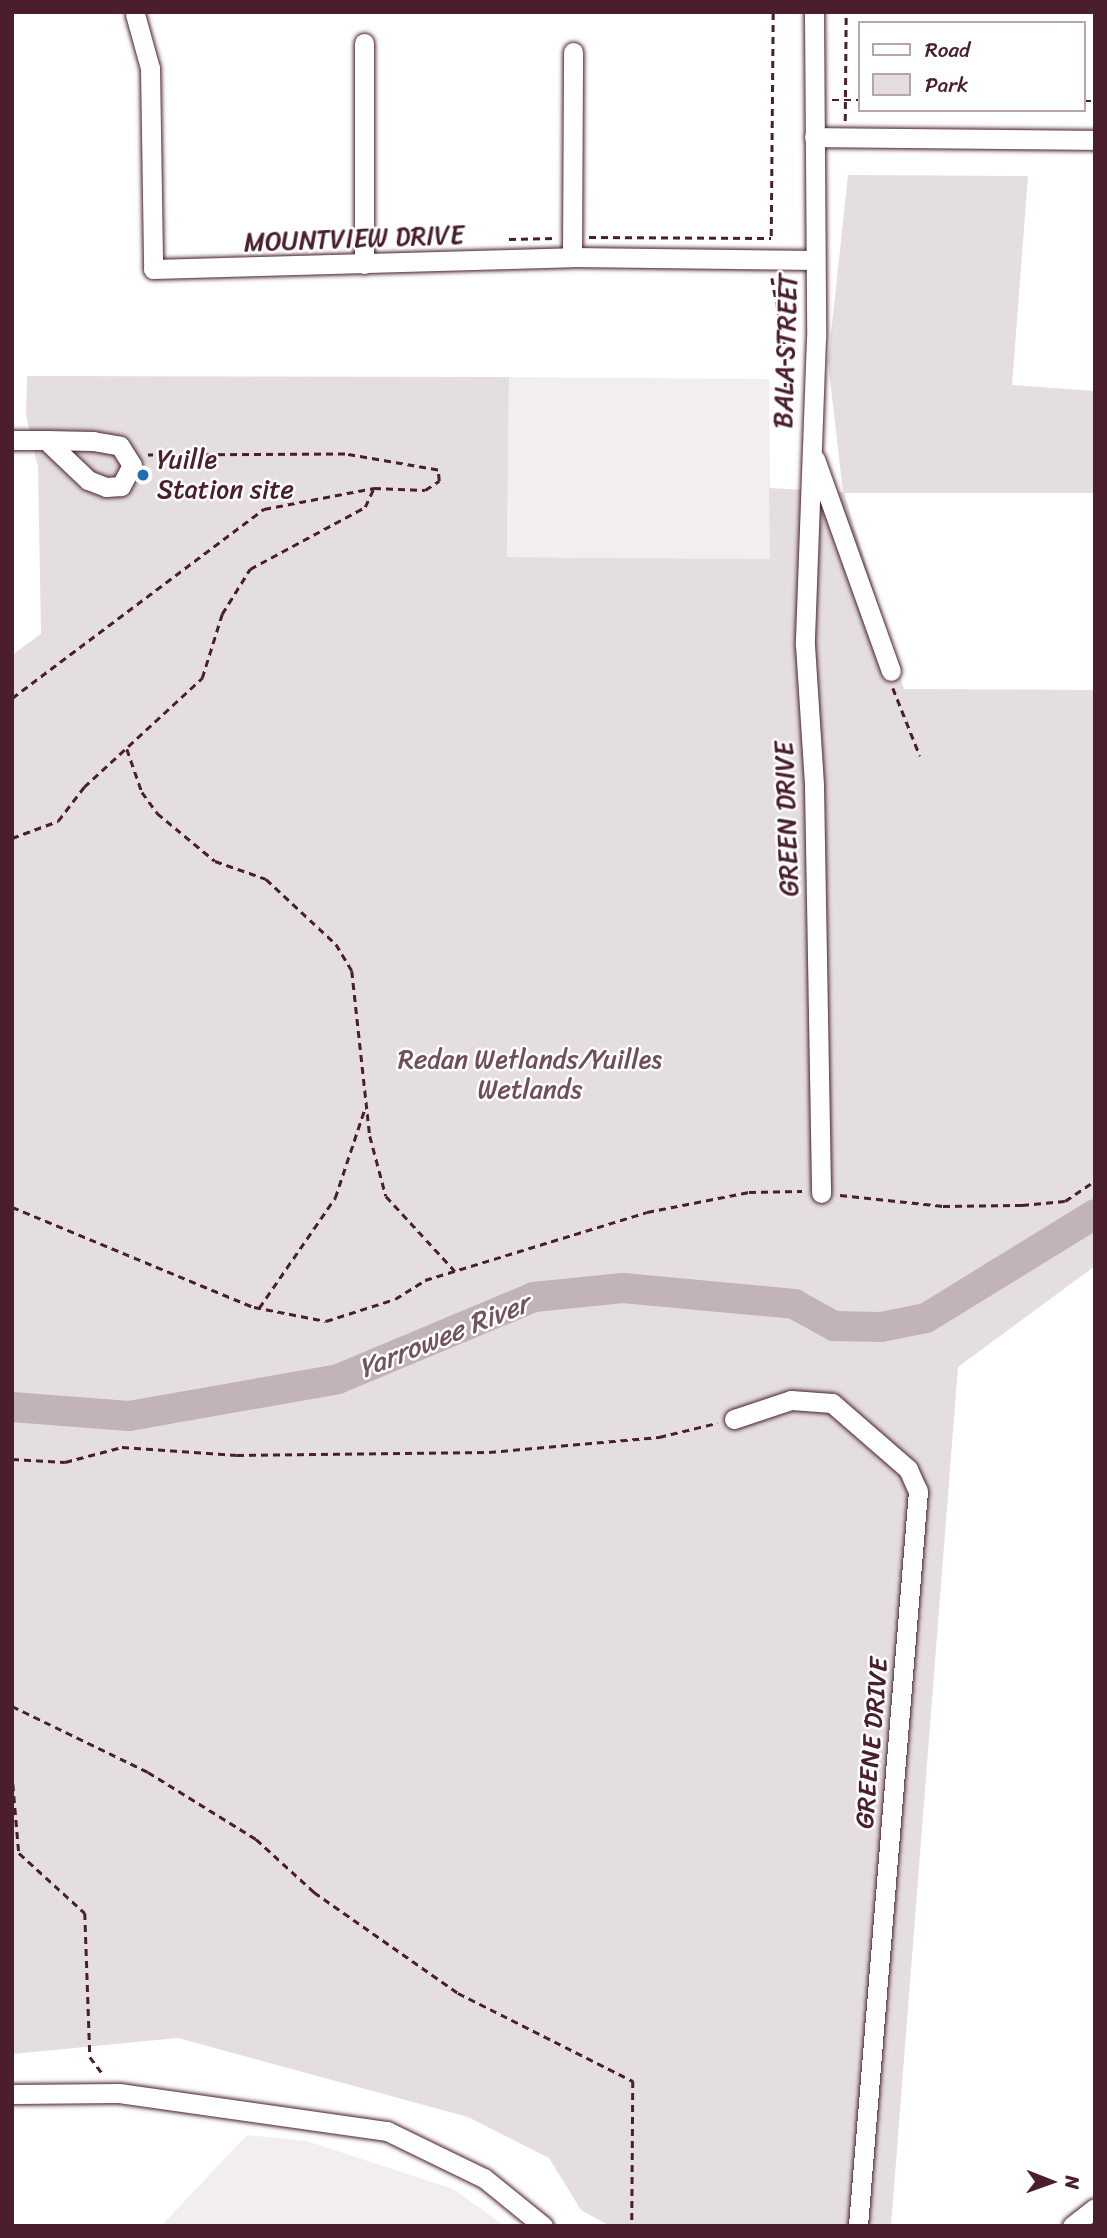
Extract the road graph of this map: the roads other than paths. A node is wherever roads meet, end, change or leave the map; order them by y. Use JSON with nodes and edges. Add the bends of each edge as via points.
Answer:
{"nodes":[{"id":1,"x":814,"y":12,"type":"edge"},
{"id":2,"x":135,"y":14,"type":"dead end"},
{"id":3,"x":364,"y":43,"type":"dead end"},
{"id":4,"x":573,"y":51,"type":"dead end"},
{"id":5,"x":814,"y":137,"type":"junction"},
{"id":6,"x":1095,"y":140,"type":"edge"},
{"id":7,"x":572,"y":247,"type":"junction"},
{"id":8,"x":815,"y":260,"type":"junction"},
{"id":9,"x":364,"y":264,"type":"junction"},
{"id":10,"x":12,"y":440,"type":"edge"},
{"id":11,"x":46,"y":440,"type":"junction"},
{"id":12,"x":809,"y":445,"type":"junction"},
{"id":13,"x":891,"y":671,"type":"road end"},
{"id":14,"x":821,"y":1193,"type":"road end"},
{"id":15,"x":734,"y":1419,"type":"road end"},
{"id":16,"x":12,"y":2094,"type":"edge"},
{"id":17,"x":1095,"y":2208,"type":"edge"},
{"id":18,"x":543,"y":2226,"type":"edge"},
{"id":19,"x":858,"y":2226,"type":"edge"},
{"id":20,"x":1072,"y":2226,"type":"edge"}],
"edges":[{"from":1,"to":5,"type":"street","name":"BALA STREET"},
{"from":2,"to":9,"type":"street","name":"MOUNTVIEW DRIVE","via":[[150,75],[153,269]]},
{"from":3,"to":9,"type":"street"},
{"from":4,"to":7,"type":"street"},
{"from":5,"to":6,"type":"street"},
{"from":5,"to":8,"type":"street","name":"BALA STREET"},
{"from":7,"to":8,"type":"street","name":"MOUNTVIEW DRIVE"},
{"from":7,"to":9,"type":"street","name":"MOUNTVIEW DRIVE"},
{"from":8,"to":12,"type":"street","name":"BALA STREET"},
{"from":10,"to":11,"type":"street"},
{"from":11,"to":11,"type":"street","via":[[120,446],[132,465],[121,486],[106,486],[88,480]]},
{"from":12,"to":13,"type":"street","name":"BALA STREET"},
{"from":12,"to":14,"type":"street","name":"GREEN DRIVE","via":[[805,645],[814,779]]},
{"from":15,"to":19,"type":"street","name":"GREENE DRIVE","via":[[791,1399],[832,1404],[908,1469],[918,1491]]},
{"from":16,"to":18,"type":"street","via":[[118,2093],[387,2131],[484,2178]]},
{"from":17,"to":20,"type":"street"}]}
